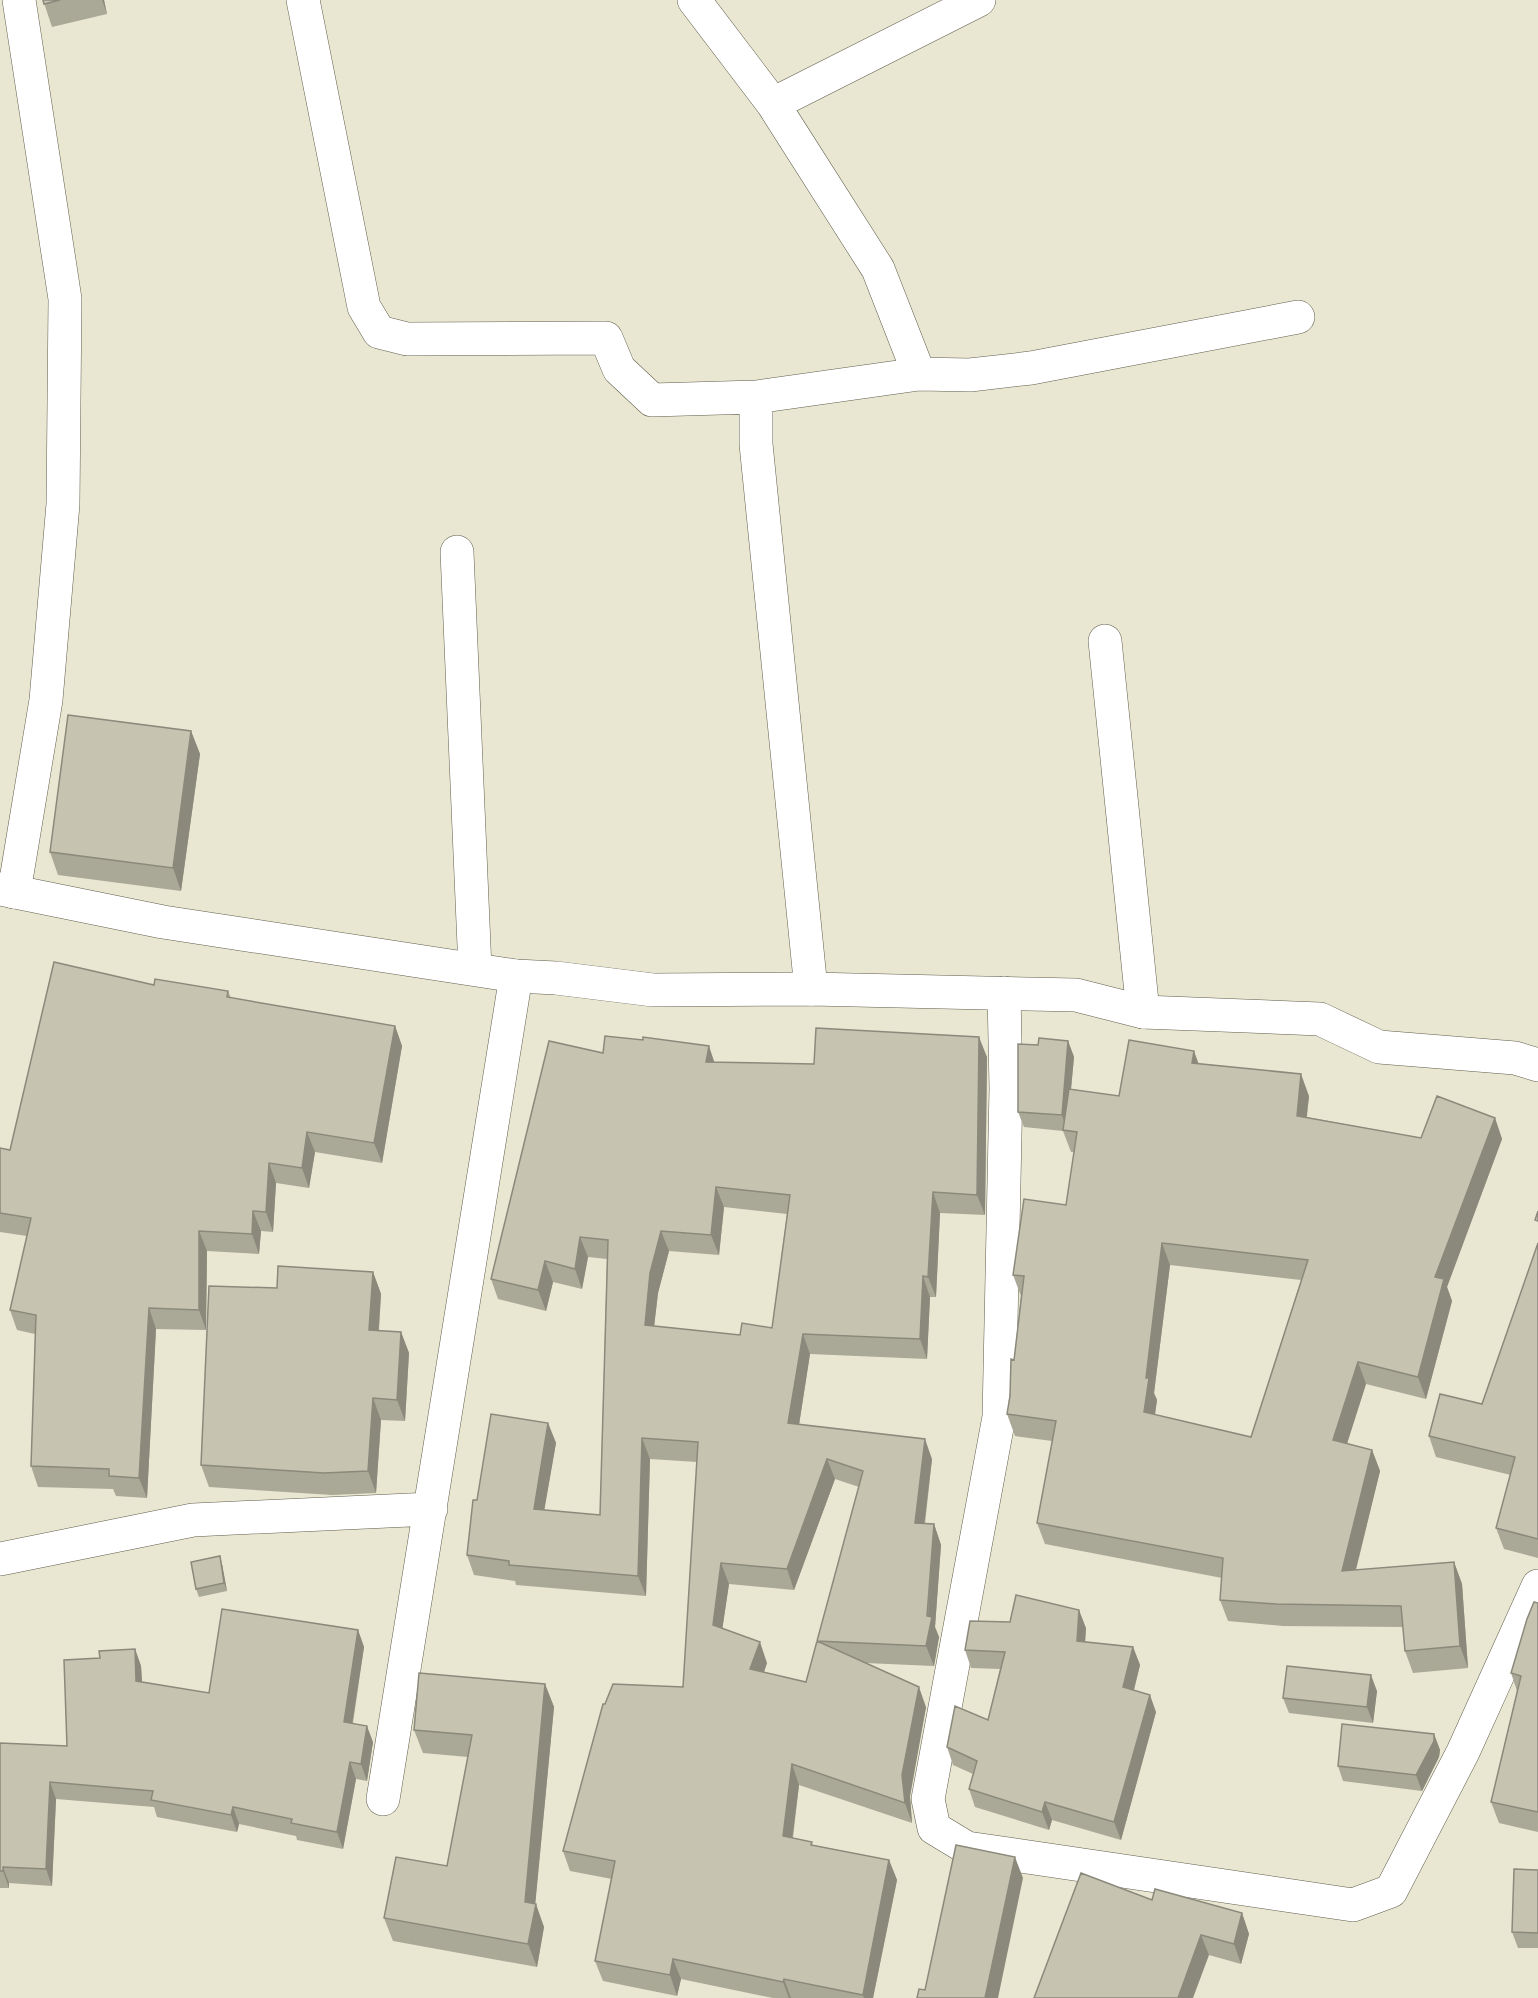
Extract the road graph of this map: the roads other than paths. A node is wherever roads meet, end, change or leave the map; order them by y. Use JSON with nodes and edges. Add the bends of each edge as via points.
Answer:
{"nodes":[{"id":1,"x":19,"y":0,"type":"edge"},
{"id":2,"x":303,"y":0,"type":"edge"},
{"id":3,"x":694,"y":0,"type":"edge"},
{"id":4,"x":979,"y":0,"type":"edge"},
{"id":5,"x":773,"y":104,"type":"junction"},
{"id":6,"x":1298,"y":317,"type":"dead end"},
{"id":7,"x":919,"y":374,"type":"junction"},
{"id":8,"x":756,"y":397,"type":"junction"},
{"id":9,"x":457,"y":552,"type":"dead end"},
{"id":10,"x":1106,"y":641,"type":"dead end"},
{"id":11,"x":7,"y":891,"type":"edge"},
{"id":12,"x":475,"y":969,"type":"junction"},
{"id":13,"x":516,"y":976,"type":"junction"},
{"id":14,"x":811,"y":989,"type":"junction"},
{"id":15,"x":1004,"y":993,"type":"junction"},
{"id":16,"x":1143,"y":1012,"type":"junction"},
{"id":17,"x":1538,"y":1065,"type":"edge"},
{"id":18,"x":431,"y":1509,"type":"junction"},
{"id":19,"x":0,"y":1559,"type":"edge"},
{"id":20,"x":1538,"y":1586,"type":"edge"},
{"id":21,"x":383,"y":1800,"type":"dead end"}],
"edges":[{"from":1,"to":11,"type":"street","via":[[64,299],[63,504],[46,700]]},
{"from":2,"to":8,"type":"street","via":[[364,308],[379,332],[407,339],[606,338],[619,369],[652,400]]},
{"from":3,"to":5,"type":"street"},
{"from":4,"to":5,"type":"street"},
{"from":5,"to":7,"type":"street","via":[[878,269]]},
{"from":6,"to":7,"type":"street","via":[[1031,368],[970,375]]},
{"from":7,"to":8,"type":"street"},
{"from":8,"to":14,"type":"street","via":[[756,444]]},
{"from":9,"to":12,"type":"street"},
{"from":10,"to":16,"type":"street"},
{"from":11,"to":12,"type":"street","via":[[163,922]]},
{"from":12,"to":13,"type":"street"},
{"from":13,"to":14,"type":"street","via":[[653,990]]},
{"from":13,"to":18,"type":"street"},
{"from":14,"to":15,"type":"street"},
{"from":15,"to":16,"type":"street","via":[[1076,995]]},
{"from":15,"to":20,"type":"street","via":[[1006,1088],[999,1417],[928,1799],[934,1828],[967,1848],[1353,1905],[1391,1891],[1463,1752]]},
{"from":16,"to":17,"type":"street","via":[[1320,1019],[1379,1047],[1515,1058]]},
{"from":18,"to":19,"type":"street","via":[[193,1521]]},
{"from":18,"to":21,"type":"street"}]}
